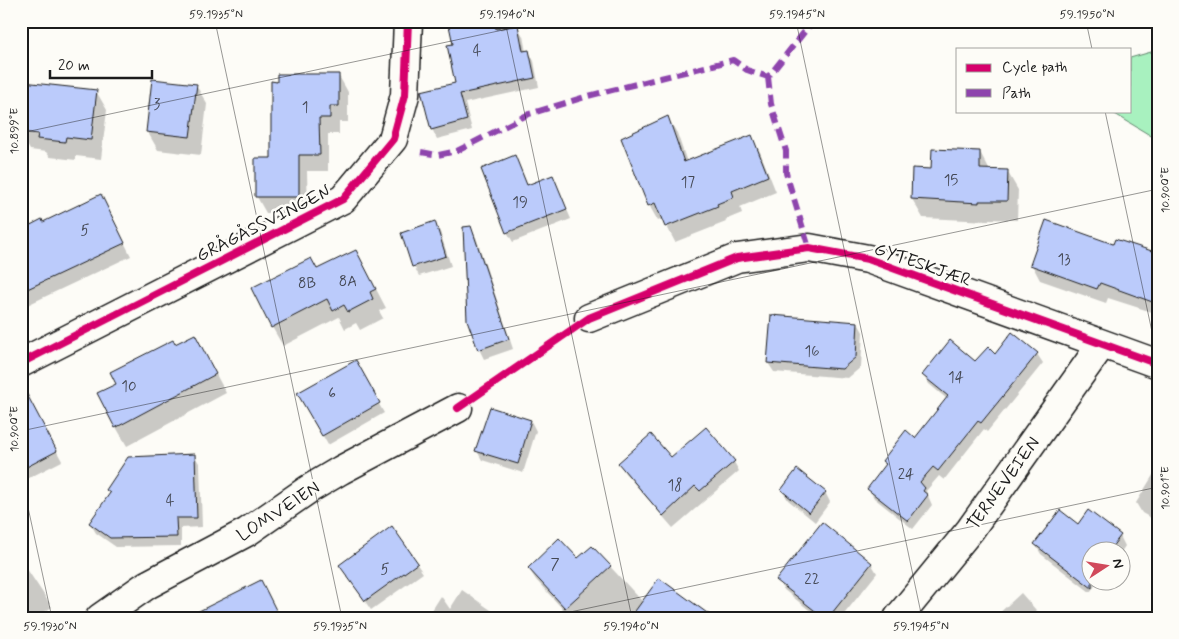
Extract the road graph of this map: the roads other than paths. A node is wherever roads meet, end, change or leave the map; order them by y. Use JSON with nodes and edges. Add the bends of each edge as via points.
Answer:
{"nodes":[{"id":1,"x":408,"y":21,"type":"edge"},
{"id":2,"x":589,"y":318,"type":"dead end"},
{"id":3,"x":1102,"y":344,"type":"junction"},
{"id":4,"x":21,"y":362,"type":"edge"},
{"id":5,"x":1158,"y":364,"type":"edge"},
{"id":6,"x":458,"y":408,"type":"dead end"},
{"id":7,"x":100,"y":618,"type":"edge"},
{"id":8,"x":898,"y":618,"type":"edge"}],
"edges":[{"from":1,"to":4,"type":"street","name":"GRÅGÅSSVINGEN","via":[[405,94],[393,139],[343,199]]},
{"from":2,"to":3,"type":"street","name":"GYTESKJÆR","via":[[737,258],[809,248],[868,259]]},
{"from":3,"to":5,"type":"street","name":"GYTESKJÆR"},
{"from":3,"to":8,"type":"street","name":"TERNEVEIEN","via":[[970,530]]},
{"from":6,"to":7,"type":"street","name":"LOMVEIEN","via":[[317,485],[247,532],[147,585]]}]}
